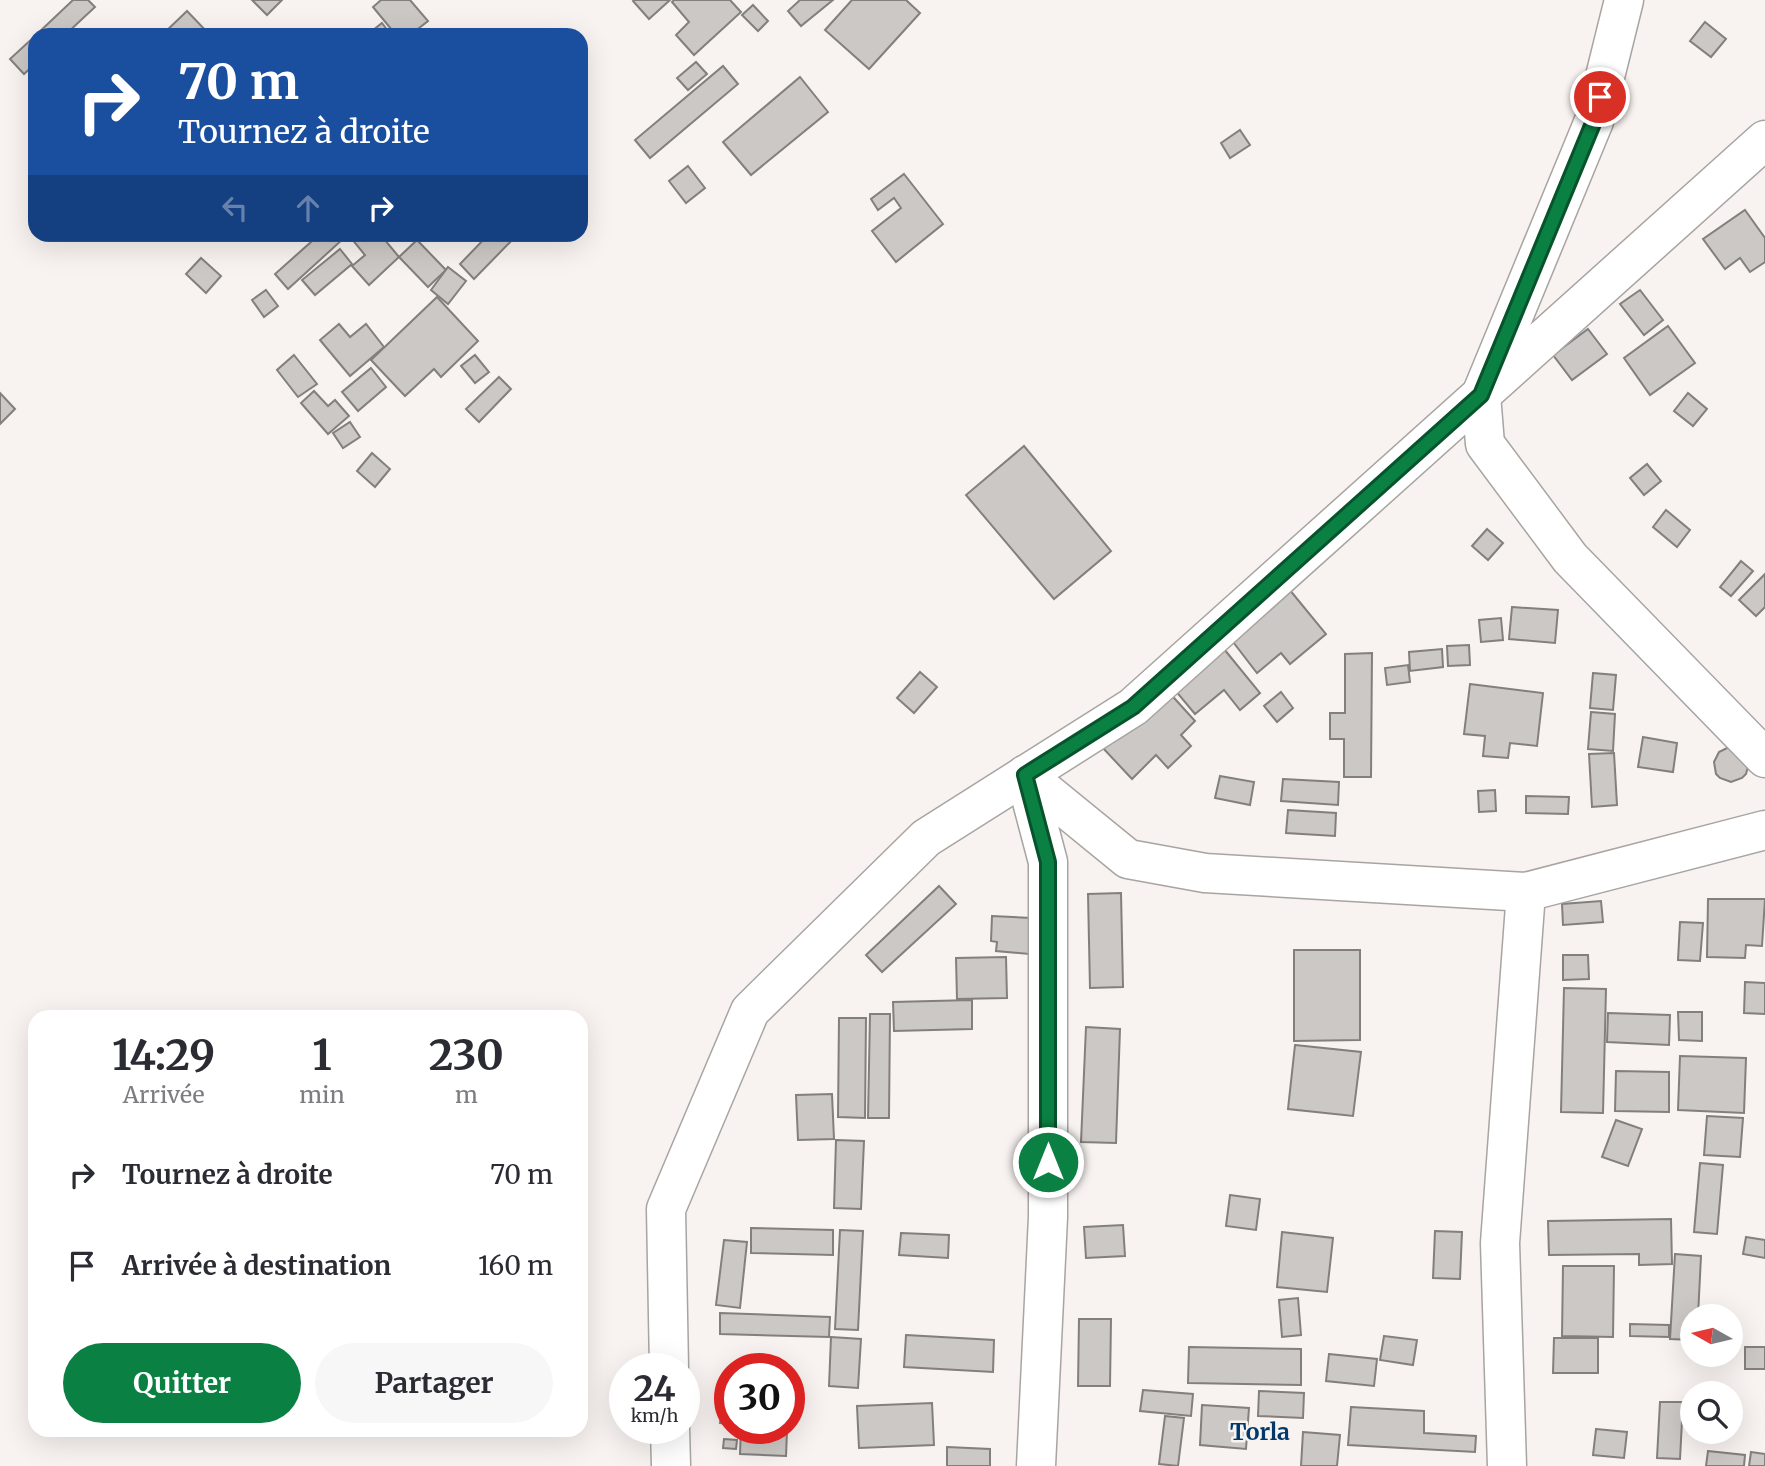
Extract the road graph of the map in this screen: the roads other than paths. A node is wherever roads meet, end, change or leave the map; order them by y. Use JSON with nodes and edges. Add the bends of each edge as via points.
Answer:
{"nodes":[{"id":1,"x":1624,"y":0,"type":"edge"},
{"id":2,"x":1765,"y":140,"type":"edge"},
{"id":3,"x":1481,"y":395,"type":"junction"},
{"id":4,"x":1765,"y":758,"type":"edge"},
{"id":5,"x":1025,"y":775,"type":"junction"},
{"id":6,"x":1765,"y":830,"type":"edge"},
{"id":7,"x":1526,"y":892,"type":"junction"},
{"id":8,"x":669,"y":1353,"type":"edge"},
{"id":9,"x":670,"y":1444,"type":"edge"},
{"id":10,"x":671,"y":1466,"type":"edge"},
{"id":11,"x":1036,"y":1466,"type":"edge"},
{"id":12,"x":1507,"y":1466,"type":"edge"}],
"edges":[{"from":1,"to":3,"type":"street","via":[[1594,121]]},
{"from":2,"to":3,"type":"street"},
{"from":3,"to":4,"type":"street","via":[[1485,444],[1570,558]]},
{"from":3,"to":5,"type":"street","via":[[1133,707]]},
{"from":5,"to":7,"type":"street","via":[[1128,859],[1205,873]]},
{"from":5,"to":8,"type":"street","via":[[926,838],[750,1012],[666,1209]]},
{"from":5,"to":11,"type":"street","via":[[1048,862],[1048,1217]]},
{"from":6,"to":7,"type":"street"},
{"from":7,"to":12,"type":"street","via":[[1500,1243]]},
{"from":9,"to":10,"type":"street"}]}
